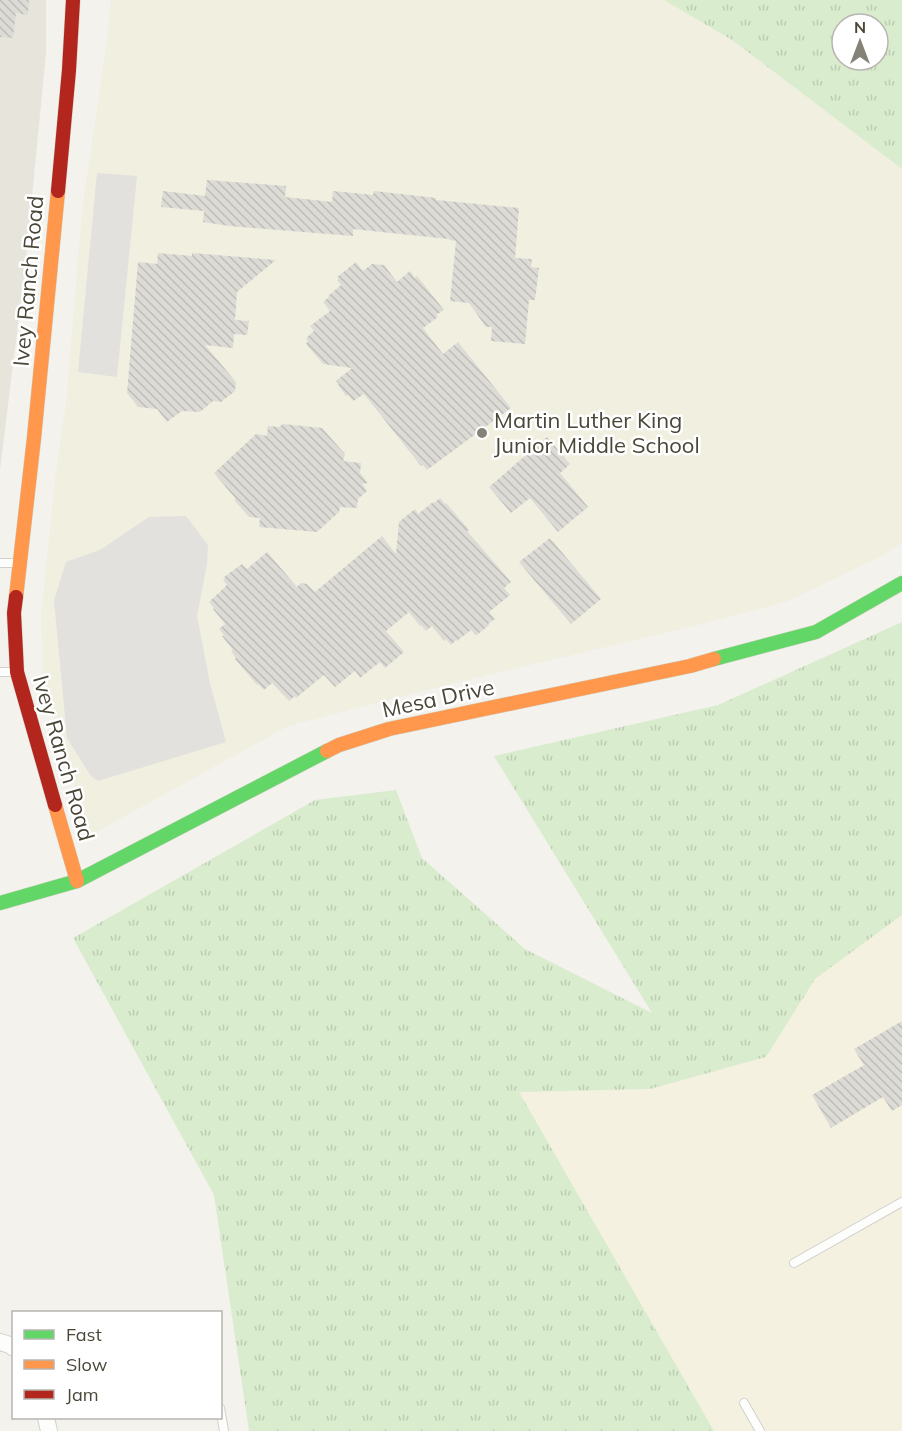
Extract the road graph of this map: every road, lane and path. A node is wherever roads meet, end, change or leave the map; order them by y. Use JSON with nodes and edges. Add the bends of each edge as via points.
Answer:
{"nodes":[{"id":1,"x":73,"y":0,"type":"edge"},
{"id":2,"x":0,"y":563,"type":"edge"},
{"id":3,"x":20,"y":563,"type":"junction"},
{"id":4,"x":902,"y":584,"type":"edge"},
{"id":5,"x":0,"y":672,"type":"edge"},
{"id":6,"x":17,"y":672,"type":"junction"},
{"id":7,"x":77,"y":881,"type":"junction"},
{"id":8,"x":0,"y":903,"type":"edge"},
{"id":9,"x":902,"y":1202,"type":"edge"},
{"id":10,"x":794,"y":1263,"type":"dead end"},
{"id":11,"x":744,"y":1403,"type":"dead end"},
{"id":12,"x":760,"y":1431,"type":"edge"}],
"edges":[{"from":1,"to":3,"type":"main road","name":"Ivey Ranch Road"},
{"from":2,"to":3,"type":"lane"},
{"from":3,"to":6,"type":"main road","name":"Ivey Ranch Road","via":[[14,614]]},
{"from":4,"to":7,"type":"main road","name":"Mesa Drive","via":[[816,632],[690,666],[389,729],[339,745]]},
{"from":5,"to":6,"type":"lane"},
{"from":6,"to":7,"type":"main road","name":"Ivey Ranch Road"},
{"from":7,"to":8,"type":"main road","name":"Mesa Drive"},
{"from":9,"to":10,"type":"lane"},
{"from":11,"to":12,"type":"lane"}]}
